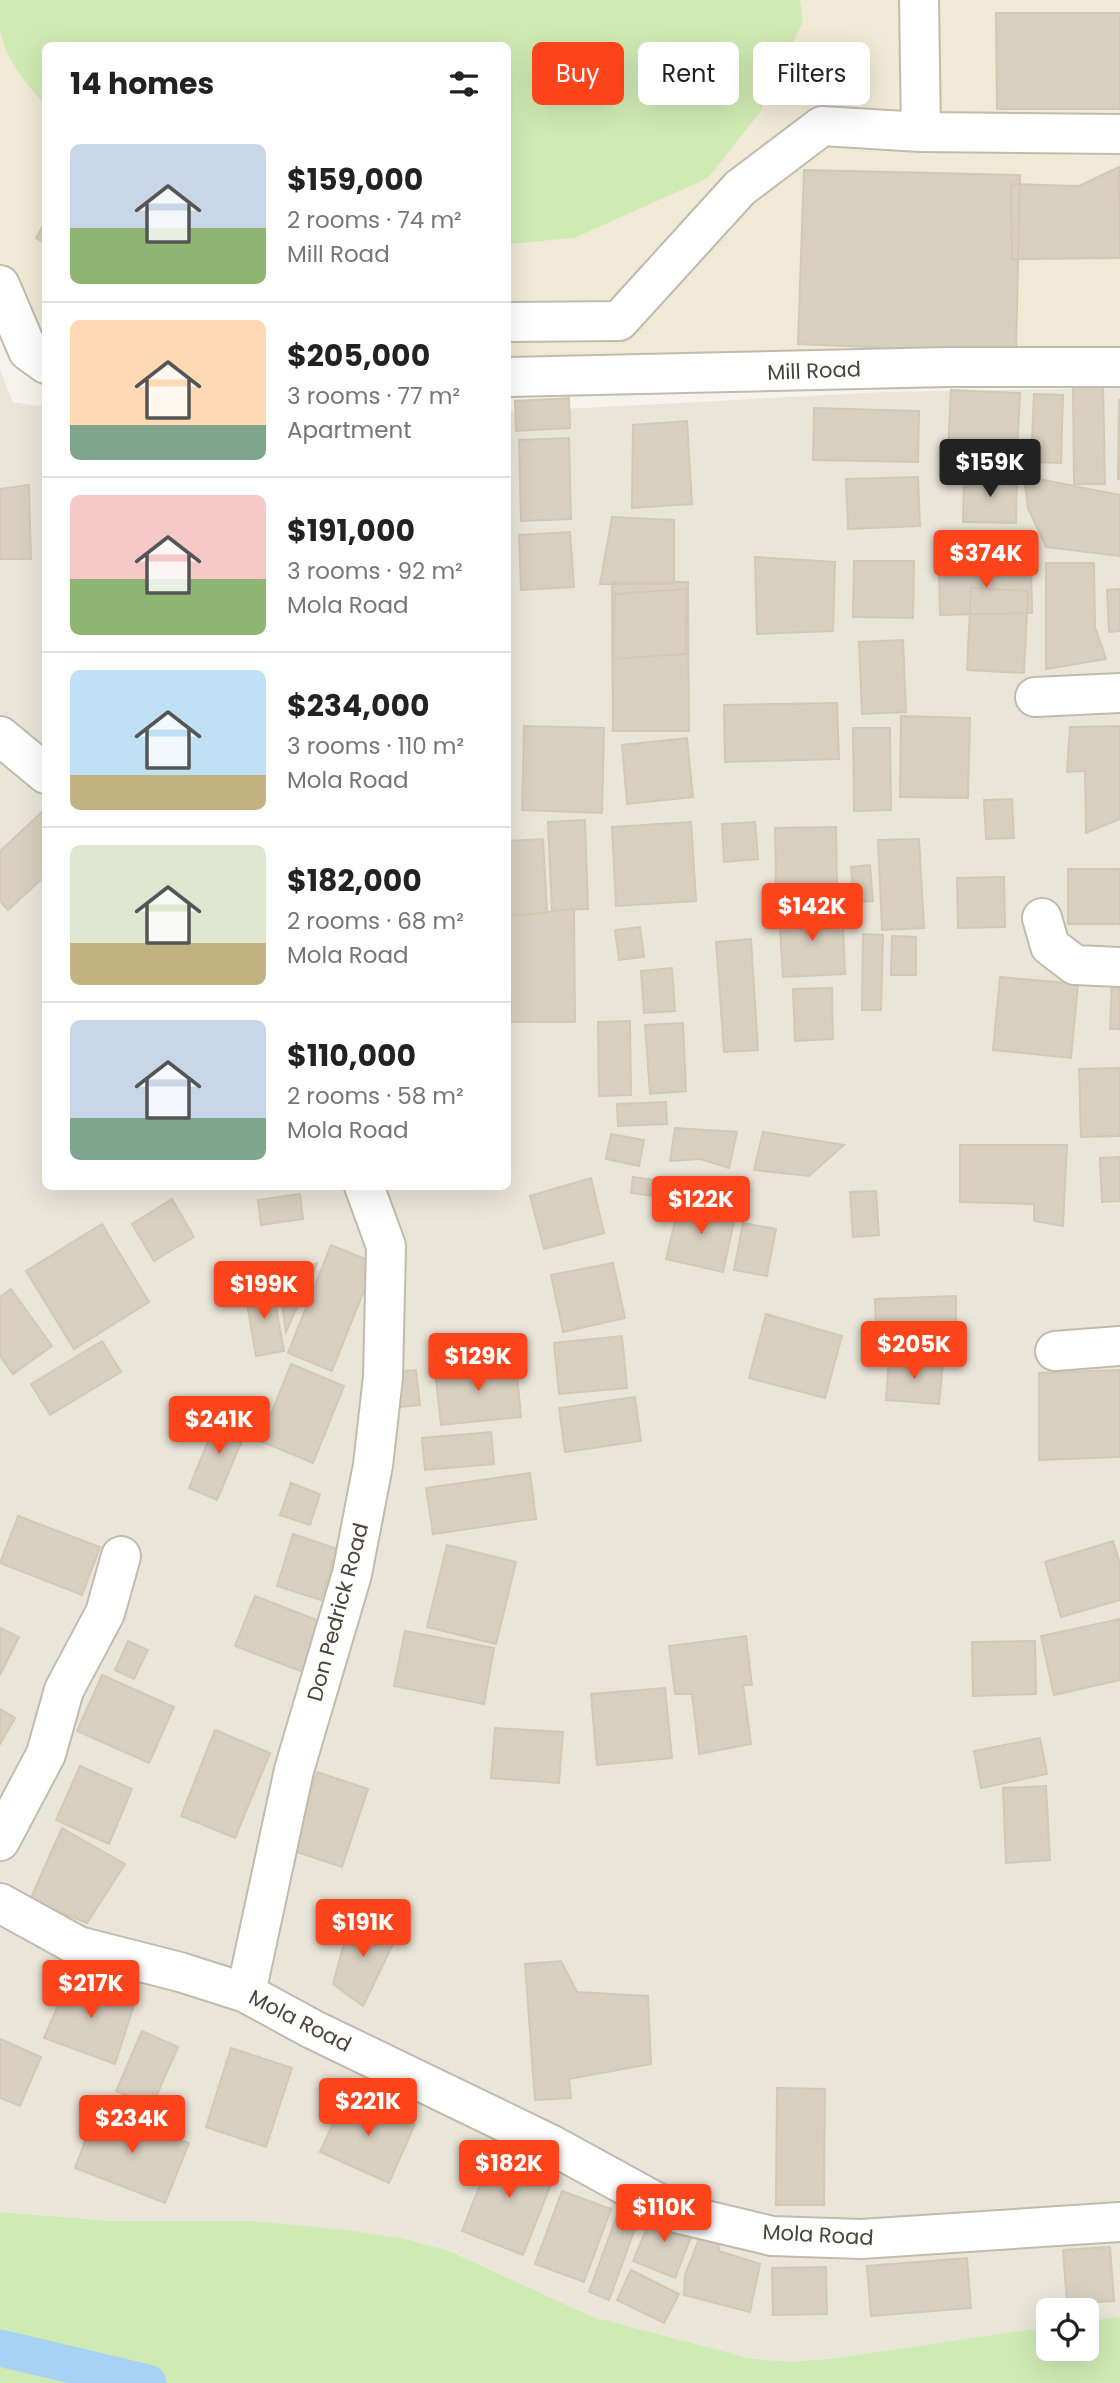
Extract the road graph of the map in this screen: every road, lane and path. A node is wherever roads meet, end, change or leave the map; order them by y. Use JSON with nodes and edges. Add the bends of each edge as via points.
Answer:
{"nodes":[{"id":1,"x":919,"y":0,"type":"edge"},
{"id":2,"x":921,"y":132,"type":"junction"},
{"id":3,"x":1120,"y":134,"type":"edge"},
{"id":4,"x":0,"y":285,"type":"edge"},
{"id":5,"x":511,"y":322,"type":"edge"},
{"id":6,"x":42,"y":362,"type":"edge"},
{"id":7,"x":1120,"y":367,"type":"edge"},
{"id":8,"x":511,"y":377,"type":"edge"},
{"id":9,"x":1120,"y":694,"type":"edge"},
{"id":10,"x":1035,"y":696,"type":"dead end"},
{"id":11,"x":0,"y":736,"type":"edge"},
{"id":12,"x":42,"y":771,"type":"edge"},
{"id":13,"x":1042,"y":918,"type":"dead end"},
{"id":14,"x":1120,"y":967,"type":"edge"},
{"id":15,"x":365,"y":1190,"type":"edge"},
{"id":16,"x":1120,"y":1346,"type":"edge"},
{"id":17,"x":1055,"y":1351,"type":"dead end"},
{"id":18,"x":121,"y":1556,"type":"dead end"},
{"id":19,"x":0,"y":1841,"type":"edge"},
{"id":20,"x":0,"y":1903,"type":"edge"},
{"id":21,"x":246,"y":1993,"type":"junction"},
{"id":22,"x":1120,"y":2222,"type":"edge"}],
"edges":[{"from":1,"to":2,"type":"street"},
{"from":2,"to":3,"type":"street"},
{"from":2,"to":5,"type":"street","via":[[822,125],[740,188],[619,321]]},
{"from":4,"to":6,"type":"street","via":[[27,351]]},
{"from":7,"to":8,"type":"street","name":"Mill Road"},
{"from":9,"to":10,"type":"street"},
{"from":11,"to":12,"type":"street"},
{"from":13,"to":14,"type":"street","via":[[1050,946],[1075,965]]},
{"from":15,"to":21,"type":"street","name":"Don Pedrick Road","via":[[386,1246],[383,1377],[373,1465],[352,1574],[294,1770]]},
{"from":16,"to":17,"type":"street"},
{"from":18,"to":19,"type":"street","via":[[105,1613],[64,1690],[46,1754]]},
{"from":20,"to":21,"type":"street","name":"Mola Road","via":[[78,1946]]},
{"from":21,"to":22,"type":"street","name":"Mola Road","via":[[550,2144],[676,2213],[772,2236],[861,2239]]}]}
